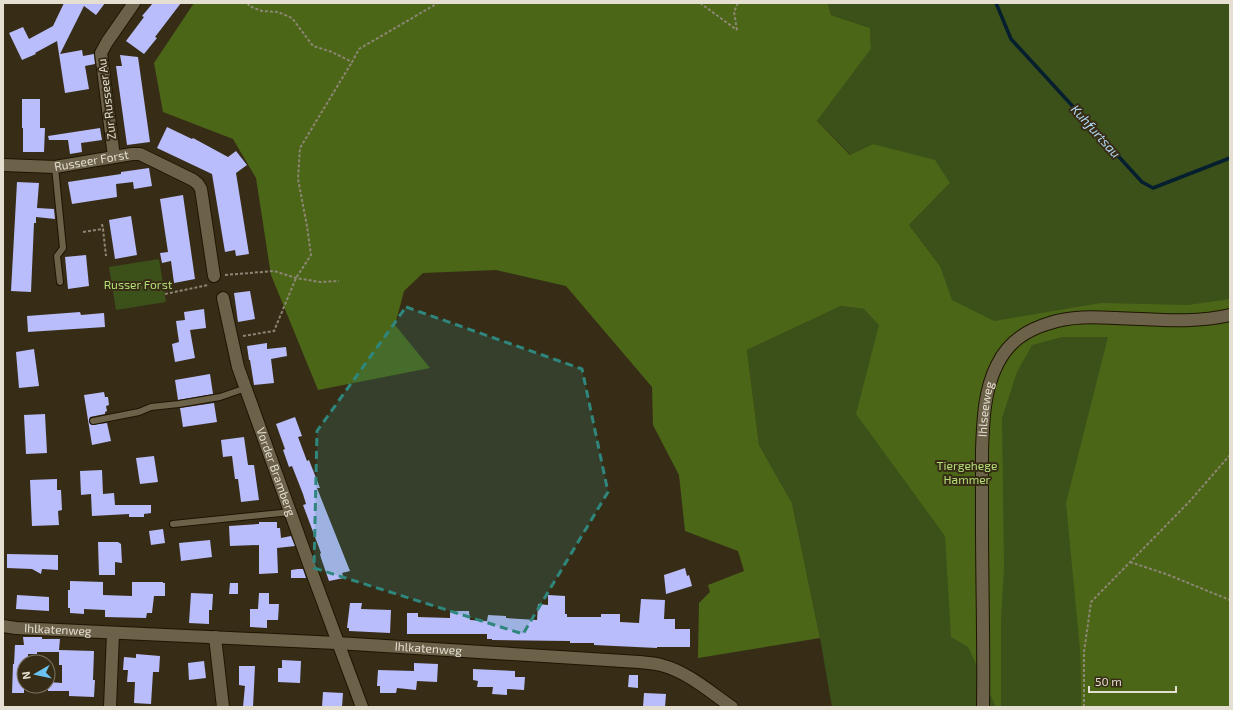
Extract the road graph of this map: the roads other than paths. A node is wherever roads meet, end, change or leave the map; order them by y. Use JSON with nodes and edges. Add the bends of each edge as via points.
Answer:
{"nodes":[{"id":1,"x":134,"y":3,"type":"edge"},
{"id":2,"x":114,"y":157,"type":"junction"},
{"id":3,"x":3,"y":165,"type":"edge"},
{"id":4,"x":55,"y":167,"type":"junction"},
{"id":5,"x":212,"y":280,"type":"road end"},
{"id":6,"x":60,"y":282,"type":"dead end"},
{"id":7,"x":223,"y":298,"type":"dead end"},
{"id":8,"x":1230,"y":315,"type":"edge"},
{"id":9,"x":246,"y":388,"type":"junction"},
{"id":10,"x":93,"y":421,"type":"dead end"},
{"id":11,"x":291,"y":512,"type":"junction"},
{"id":12,"x":173,"y":524,"type":"dead end"},
{"id":13,"x":3,"y":626,"type":"edge"},
{"id":14,"x":113,"y":633,"type":"junction"},
{"id":15,"x":215,"y":637,"type":"junction"},
{"id":16,"x":338,"y":643,"type":"junction"},
{"id":17,"x":110,"y":707,"type":"edge"},
{"id":18,"x":223,"y":707,"type":"edge"},
{"id":19,"x":362,"y":707,"type":"edge"},
{"id":20,"x":732,"y":707,"type":"edge"},
{"id":21,"x":983,"y":707,"type":"edge"}],
"edges":[{"from":1,"to":2,"type":"street","name":"Zur Russeer Au","via":[[101,53]]},
{"from":2,"to":4,"type":"street","name":"Russeer Forst"},
{"from":2,"to":5,"type":"street","name":"Russeer Forst","via":[[140,154],[198,184],[201,189]]},
{"from":3,"to":4,"type":"street","name":"Russeer Forst"},
{"from":4,"to":6,"type":"lane","via":[[63,248],[57,256]]},
{"from":7,"to":9,"type":"street","name":"Vorder Bramberg","via":[[238,367]]},
{"from":8,"to":21,"type":"street","name":"Ihlseeweg","via":[[1204,319],[1073,318],[1033,329],[1007,348],[996,366],[987,392],[983,427]]},
{"from":9,"to":10,"type":"lane","via":[[220,398],[151,407]]},
{"from":9,"to":11,"type":"street","name":"Vorder Bramberg"},
{"from":11,"to":12,"type":"lane"},
{"from":11,"to":16,"type":"street","name":"Vorder Bramberg"},
{"from":13,"to":14,"type":"street","name":"Ihlkatenweg"},
{"from":14,"to":15,"type":"street","name":"Ihlkatenweg"},
{"from":14,"to":17,"type":"street"},
{"from":15,"to":16,"type":"street","name":"Ihlkatenweg"},
{"from":15,"to":18,"type":"street"},
{"from":16,"to":19,"type":"street","name":"Vorder Bramberg"},
{"from":16,"to":20,"type":"street","name":"Ihlkatenweg","via":[[653,664],[670,668],[691,679]]}]}
